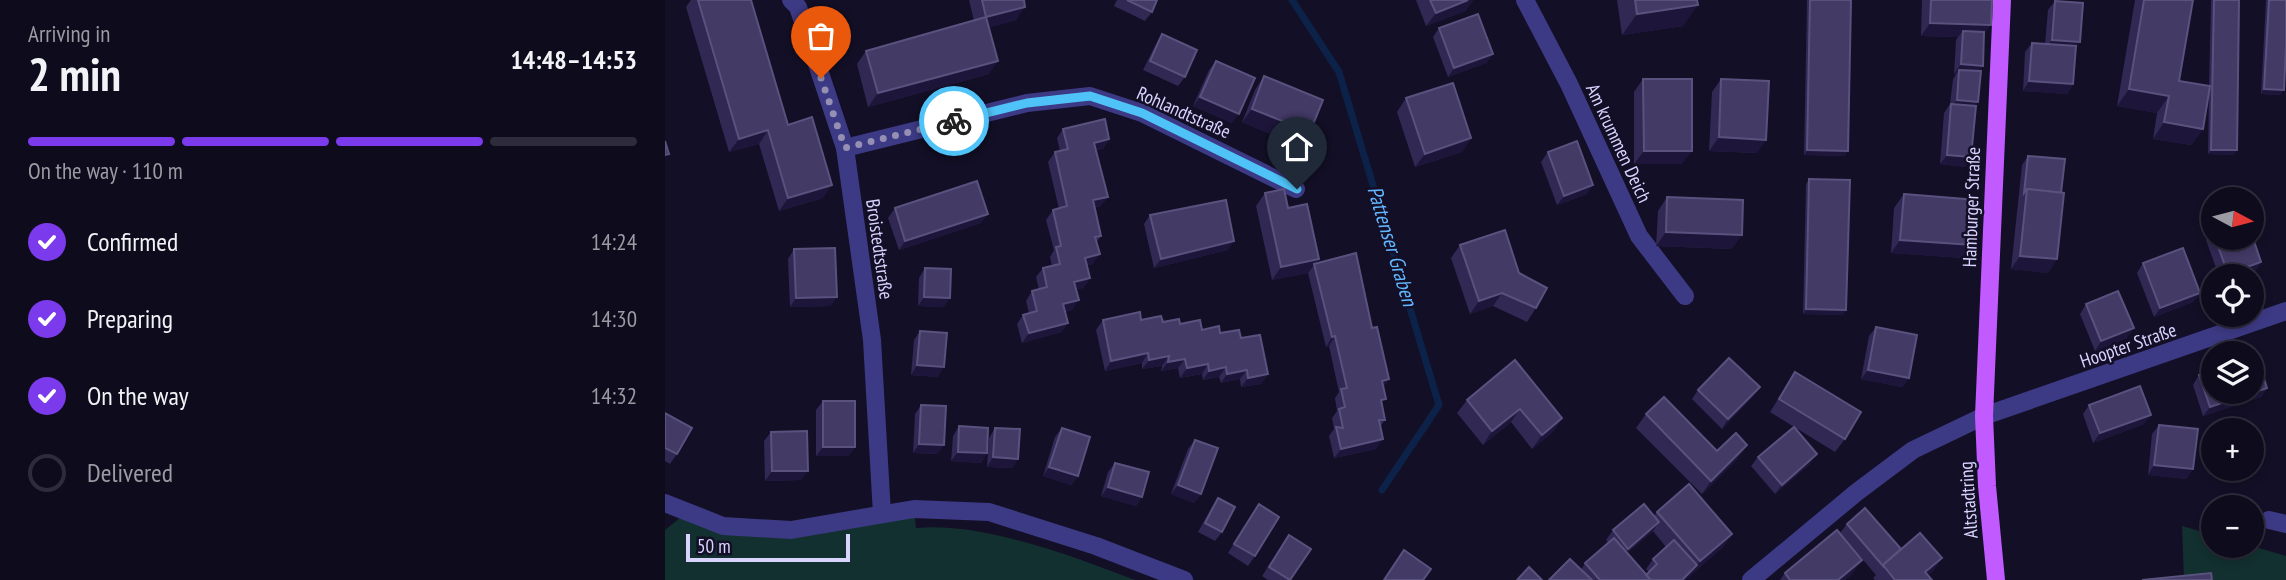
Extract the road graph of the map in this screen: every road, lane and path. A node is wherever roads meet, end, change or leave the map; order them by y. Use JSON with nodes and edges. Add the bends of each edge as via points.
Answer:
{"nodes":[{"id":1,"x":790,"y":0,"type":"edge"},
{"id":2,"x":1525,"y":0,"type":"edge"},
{"id":3,"x":2002,"y":0,"type":"edge"},
{"id":4,"x":845,"y":148,"type":"junction"},
{"id":5,"x":1297,"y":189,"type":"dead end"},
{"id":6,"x":1685,"y":296,"type":"dead end"},
{"id":7,"x":2286,"y":311,"type":"edge"},
{"id":8,"x":1984,"y":416,"type":"junction"},
{"id":9,"x":665,"y":503,"type":"edge"},
{"id":10,"x":882,"y":514,"type":"junction"},
{"id":11,"x":1184,"y":580,"type":"edge"},
{"id":12,"x":1752,"y":580,"type":"edge"},
{"id":13,"x":1996,"y":580,"type":"edge"}],
"edges":[{"from":1,"to":4,"type":"street","name":"Broistedtstraße","via":[[798,7]]},
{"from":2,"to":6,"type":"street","name":"Am krummen Deich","via":[[1569,83],[1639,236]]},
{"from":3,"to":8,"type":"main road","name":"Hamburger Straße"},
{"from":4,"to":5,"type":"street","name":"Rohlandtstraße","via":[[1027,103],[1090,96],[1142,113]]},
{"from":4,"to":10,"type":"street","name":"Broistedtstraße","via":[[872,340]]},
{"from":7,"to":8,"type":"street","name":"Hoopter Straße"},
{"from":8,"to":12,"type":"street","name":"Hoopter Straße","via":[[1913,450]]},
{"from":8,"to":13,"type":"main road","name":"Altstadtring"},
{"from":9,"to":10,"type":"street","via":[[723,526],[750,528],[791,530]]},
{"from":10,"to":11,"type":"street","via":[[914,509],[989,512]]}]}
